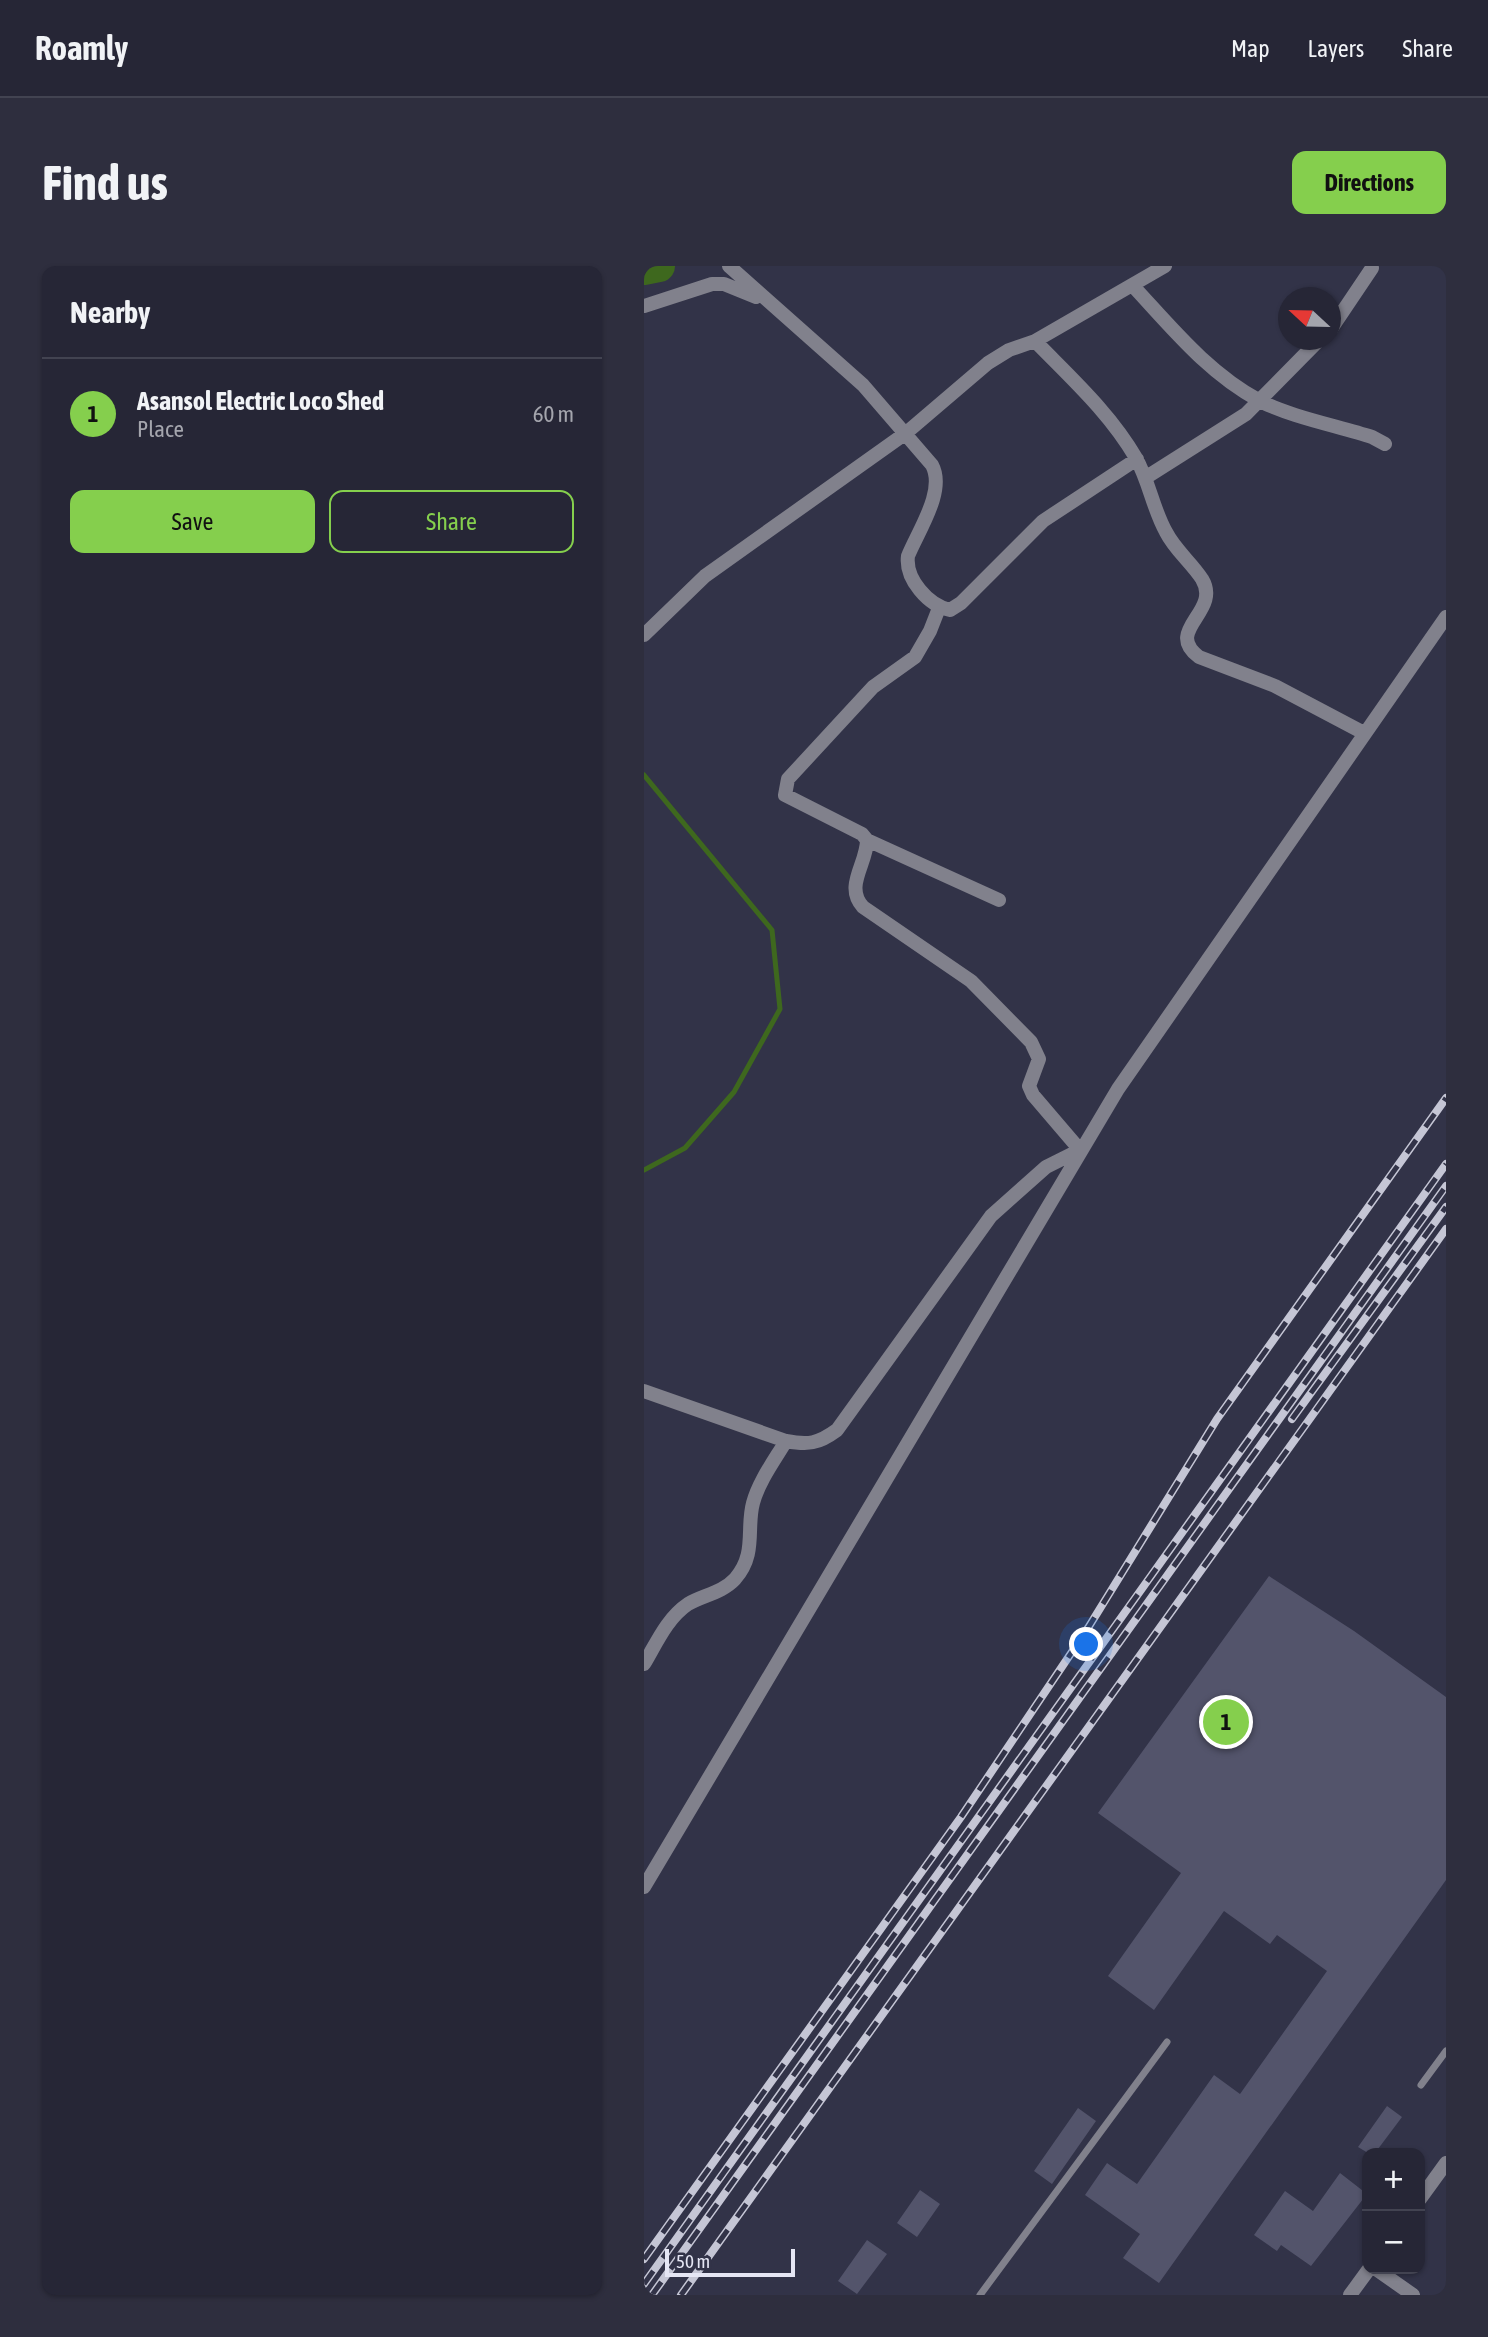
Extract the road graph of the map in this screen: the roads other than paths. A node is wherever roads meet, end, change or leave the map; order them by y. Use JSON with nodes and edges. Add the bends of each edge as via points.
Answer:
{"nodes":[{"id":1,"x":729,"y":266,"type":"edge"},
{"id":2,"x":1165,"y":266,"type":"edge"},
{"id":3,"x":1373,"y":268,"type":"dead end"},
{"id":4,"x":1133,"y":286,"type":"junction"},
{"id":5,"x":767,"y":302,"type":"junction"},
{"id":6,"x":644,"y":306,"type":"edge"},
{"id":7,"x":1341,"y":314,"type":"edge"},
{"id":8,"x":1035,"y":341,"type":"junction"},
{"id":9,"x":1308,"y":350,"type":"edge"},
{"id":10,"x":1261,"y":402,"type":"junction"},
{"id":11,"x":906,"y":433,"type":"junction"},
{"id":12,"x":1385,"y":444,"type":"dead end"},
{"id":13,"x":1136,"y":459,"type":"junction"},
{"id":14,"x":1144,"y":478,"type":"junction"},
{"id":15,"x":939,"y":608,"type":"junction"},
{"id":16,"x":1446,"y":617,"type":"edge"},
{"id":17,"x":644,"y":635,"type":"edge"},
{"id":18,"x":1364,"y":733,"type":"junction"},
{"id":19,"x":867,"y":840,"type":"junction"},
{"id":20,"x":999,"y":900,"type":"dead end"},
{"id":21,"x":1080,"y":1150,"type":"junction"},
{"id":22,"x":644,"y":1391,"type":"edge"},
{"id":23,"x":786,"y":1441,"type":"junction"},
{"id":24,"x":644,"y":1664,"type":"edge"},
{"id":25,"x":644,"y":1887,"type":"edge"},
{"id":26,"x":1167,"y":2042,"type":"dead end"},
{"id":27,"x":1446,"y":2051,"type":"edge"},
{"id":28,"x":1421,"y":2085,"type":"dead end"},
{"id":29,"x":1446,"y":2163,"type":"edge"},
{"id":30,"x":1425,"y":2192,"type":"edge"},
{"id":31,"x":1365,"y":2274,"type":"edge"},
{"id":32,"x":1383,"y":2274,"type":"edge"},
{"id":33,"x":980,"y":2295,"type":"edge"},
{"id":34,"x":1350,"y":2295,"type":"edge"},
{"id":35,"x":1413,"y":2295,"type":"edge"}],
"edges":[{"from":1,"to":5,"type":"street"},
{"from":2,"to":4,"type":"street"},
{"from":3,"to":7,"type":"street"},
{"from":4,"to":8,"type":"street"},
{"from":4,"to":10,"type":"street","via":[[1207,365]]},
{"from":5,"to":6,"type":"street","via":[[712,284]]},
{"from":5,"to":11,"type":"street","via":[[863,385]]},
{"from":8,"to":11,"type":"street","via":[[988,363]]},
{"from":8,"to":13,"type":"street","via":[[1101,410]]},
{"from":9,"to":10,"type":"street"},
{"from":10,"to":12,"type":"street"},
{"from":10,"to":14,"type":"street"},
{"from":11,"to":15,"type":"street","via":[[938,476],[906,566],[910,578]]},
{"from":11,"to":17,"type":"street","via":[[705,576]]},
{"from":13,"to":14,"type":"street"},
{"from":13,"to":15,"type":"street","via":[[1043,521],[961,603],[950,610]]},
{"from":14,"to":18,"type":"street","via":[[1165,531],[1202,579],[1207,593],[1204,607],[1189,627],[1186,640],[1190,650],[1275,686]]},
{"from":15,"to":19,"type":"street","via":[[915,657],[873,687],[784,788],[790,800]]},
{"from":16,"to":18,"type":"street"},
{"from":18,"to":21,"type":"street"},
{"from":19,"to":20,"type":"street"},
{"from":19,"to":21,"type":"street","via":[[855,898],[971,981],[1031,1042],[1039,1059],[1029,1086],[1033,1095]]},
{"from":21,"to":23,"type":"street","via":[[1046,1167],[990,1216],[837,1430],[808,1445]]},
{"from":21,"to":25,"type":"street"},
{"from":22,"to":23,"type":"street"},
{"from":23,"to":24,"type":"street","via":[[755,1497],[753,1534],[746,1561],[735,1579],[675,1615]]},
{"from":26,"to":33,"type":"lane"},
{"from":27,"to":28,"type":"lane"},
{"from":29,"to":30,"type":"street"},
{"from":31,"to":34,"type":"street"},
{"from":32,"to":35,"type":"street"}]}
